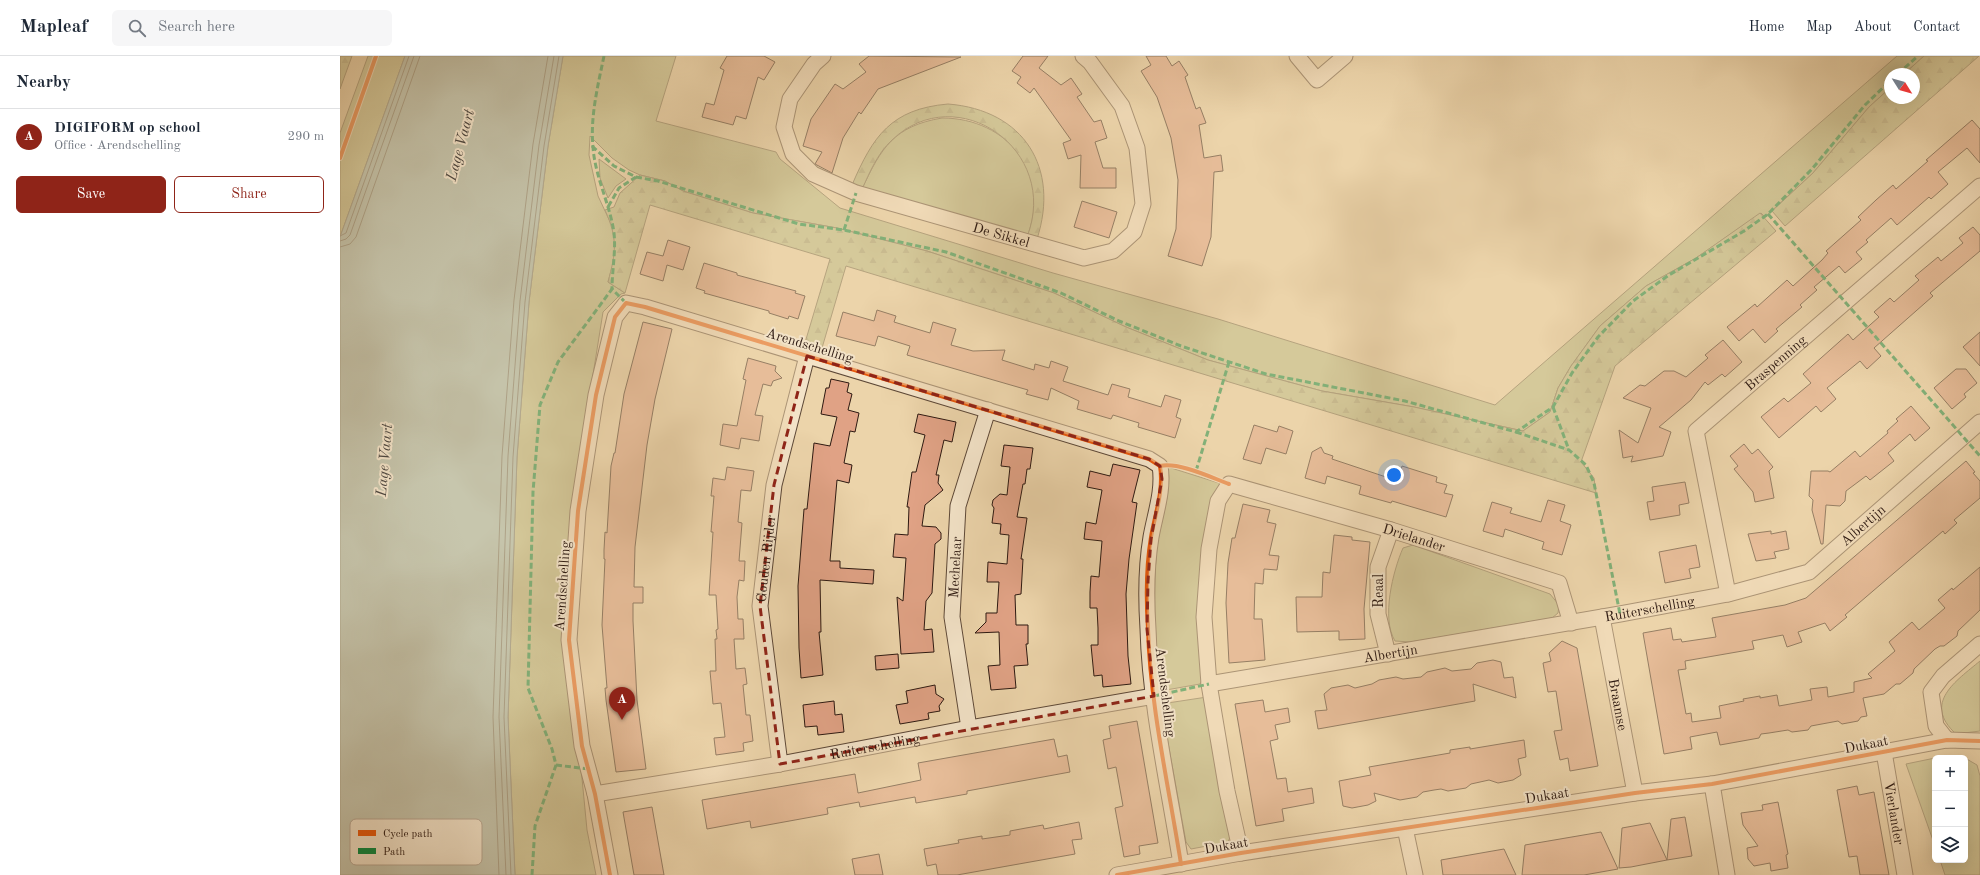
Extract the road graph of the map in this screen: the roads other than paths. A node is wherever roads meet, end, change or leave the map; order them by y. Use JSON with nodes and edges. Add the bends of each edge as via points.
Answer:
{"nodes":[{"id":1,"x":823,"y":56,"type":"edge"},
{"id":2,"x":1083,"y":56,"type":"edge"},
{"id":3,"x":1297,"y":56,"type":"edge"},
{"id":4,"x":1345,"y":56,"type":"edge"},
{"id":5,"x":1980,"y":186,"type":"edge"},
{"id":6,"x":807,"y":356,"type":"junction"},
{"id":7,"x":988,"y":410,"type":"junction"},
{"id":8,"x":1980,"y":422,"type":"edge"},
{"id":9,"x":1391,"y":530,"type":"junction"},
{"id":10,"x":1728,"y":594,"type":"junction"},
{"id":11,"x":1602,"y":617,"type":"junction"},
{"id":12,"x":1571,"y":623,"type":"junction"},
{"id":13,"x":1980,"y":644,"type":"edge"},
{"id":14,"x":1388,"y":654,"type":"junction"},
{"id":15,"x":1210,"y":684,"type":"junction"},
{"id":16,"x":1154,"y":696,"type":"junction"},
{"id":17,"x":969,"y":728,"type":"junction"},
{"id":18,"x":1947,"y":740,"type":"junction"},
{"id":19,"x":1980,"y":741,"type":"edge"},
{"id":20,"x":1884,"y":752,"type":"junction"},
{"id":21,"x":780,"y":764,"type":"junction"},
{"id":22,"x":1712,"y":784,"type":"junction"},
{"id":23,"x":1634,"y":793,"type":"junction"},
{"id":24,"x":595,"y":794,"type":"junction"},
{"id":25,"x":1405,"y":828,"type":"junction"},
{"id":26,"x":1241,"y":853,"type":"junction"},
{"id":27,"x":1181,"y":864,"type":"junction"},
{"id":28,"x":610,"y":875,"type":"edge"},
{"id":29,"x":1117,"y":875,"type":"edge"},
{"id":30,"x":1415,"y":875,"type":"edge"},
{"id":31,"x":1727,"y":875,"type":"edge"},
{"id":32,"x":1905,"y":875,"type":"edge"}],
"edges":[{"from":1,"to":2,"type":"street","name":"De Sikkel","via":[[814,64],[790,99],[784,127],[793,154],[813,174],[856,193],[1084,258],[1113,251],[1134,232],[1143,204],[1137,148],[1122,106]]},
{"from":3,"to":4,"type":"street","via":[[1317,80]]},
{"from":5,"to":10,"type":"street","name":"Braspenning","via":[[1696,431]]},
{"from":6,"to":7,"type":"street","name":"Arendschelling"},
{"from":6,"to":21,"type":"street","name":"Gouden Rijder","via":[[774,485],[760,606]]},
{"from":6,"to":24,"type":"street","name":"Arendschelling","via":[[626,303],[614,317],[596,395],[578,511],[569,640],[582,746]]},
{"from":7,"to":16,"type":"street","name":"Arendschelling","via":[[1149,459],[1160,466],[1162,479],[1151,539],[1148,581],[1148,629]]},
{"from":7,"to":17,"type":"street","name":"Mechelaar","via":[[958,506],[952,617]]},
{"from":8,"to":10,"type":"street","name":"Albertijn","via":[[1809,572]]},
{"from":9,"to":12,"type":"street","name":"Drielander","via":[[1559,583]]},
{"from":9,"to":14,"type":"street","name":"Reaal","via":[[1378,567],[1378,614]]},
{"from":9,"to":15,"type":"street","name":"Drielander","via":[[1229,484],[1218,502],[1209,550],[1204,617]]},
{"from":10,"to":11,"type":"street","name":"Ruiterschelling"},
{"from":11,"to":12,"type":"street","name":"Ruiterschelling"},
{"from":11,"to":23,"type":"street","name":"Braamse"},
{"from":12,"to":14,"type":"street","name":"Albertijn"},
{"from":13,"to":18,"type":"street","via":[[1943,676],[1931,692],[1936,726]]},
{"from":14,"to":15,"type":"street","name":"Albertijn"},
{"from":15,"to":26,"type":"street","name":"Drielander","via":[[1227,791]]},
{"from":16,"to":17,"type":"street","name":"Ruiterschelling"},
{"from":16,"to":27,"type":"street","name":"Arendschelling"},
{"from":17,"to":21,"type":"street","name":"Ruiterschelling"},
{"from":18,"to":19,"type":"street","name":"Dukaat"},
{"from":18,"to":20,"type":"street","name":"Dukaat"},
{"from":20,"to":22,"type":"street","name":"Dukaat"},
{"from":20,"to":32,"type":"street","name":"Vierlander"},
{"from":21,"to":24,"type":"street","name":"Ruiterschelling"},
{"from":22,"to":23,"type":"street","name":"Dukaat"},
{"from":22,"to":31,"type":"street"},
{"from":23,"to":25,"type":"street","name":"Dukaat"},
{"from":24,"to":28,"type":"street","name":"Arendschelling"},
{"from":25,"to":26,"type":"street","name":"Dukaat"},
{"from":25,"to":30,"type":"street"},
{"from":26,"to":27,"type":"street","name":"Dukaat"},
{"from":27,"to":29,"type":"street","name":"Dukaat"}]}
